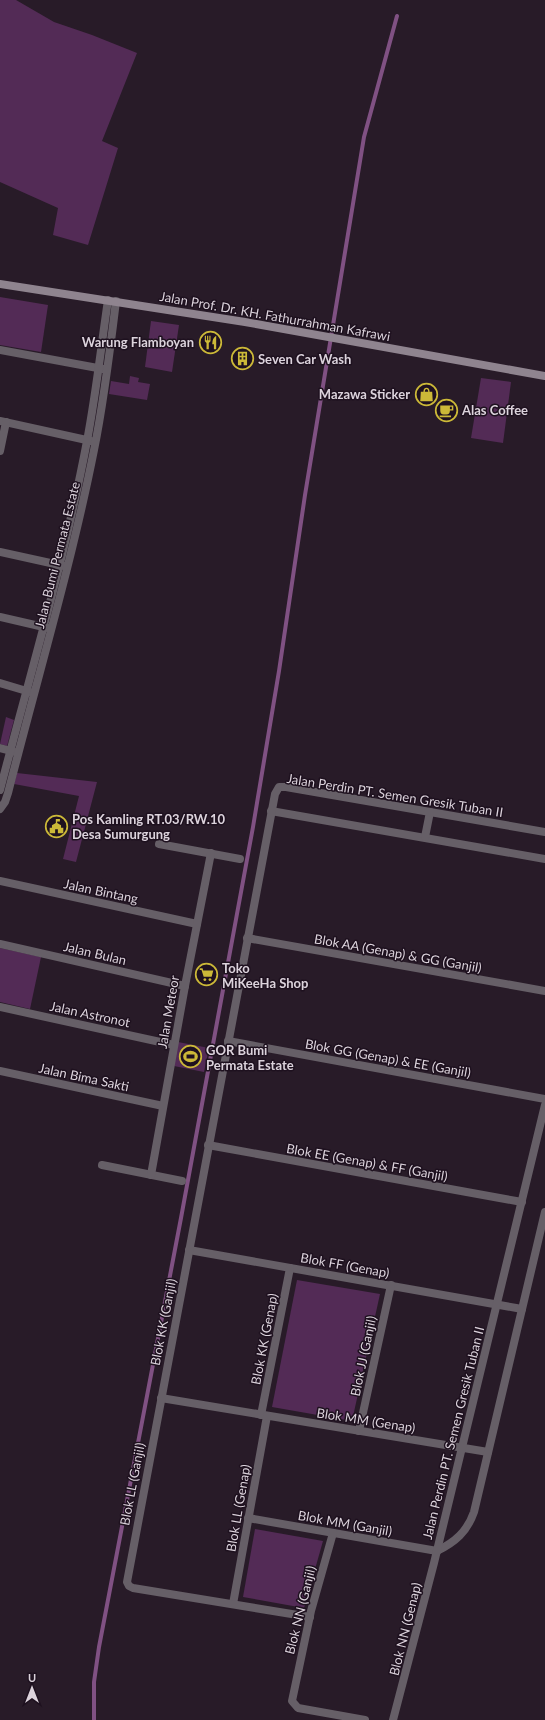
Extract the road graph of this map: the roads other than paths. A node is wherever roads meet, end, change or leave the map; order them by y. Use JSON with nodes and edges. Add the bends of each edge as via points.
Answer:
{"nodes":[{"id":1,"x":0,"y":284,"type":"edge"},
{"id":2,"x":108,"y":300,"type":"junction"},
{"id":3,"x":116,"y":301,"type":"junction"},
{"id":4,"x":0,"y":350,"type":"edge"},
{"id":5,"x":98,"y":368,"type":"junction"},
{"id":6,"x":107,"y":370,"type":"junction"},
{"id":7,"x":545,"y":376,"type":"edge"},
{"id":8,"x":3,"y":422,"type":"edge"},
{"id":9,"x":91,"y":441,"type":"junction"},
{"id":10,"x":0,"y":451,"type":"edge"},
{"id":11,"x":0,"y":552,"type":"edge"},
{"id":12,"x":63,"y":566,"type":"junction"},
{"id":13,"x":0,"y":617,"type":"edge"},
{"id":14,"x":47,"y":628,"type":"junction"},
{"id":15,"x":0,"y":684,"type":"edge"},
{"id":16,"x":30,"y":692,"type":"junction"},
{"id":17,"x":0,"y":748,"type":"edge"},
{"id":18,"x":14,"y":752,"type":"junction"},
{"id":19,"x":0,"y":790,"type":"edge"},
{"id":20,"x":0,"y":809,"type":"edge"},
{"id":21,"x":271,"y":811,"type":"junction"},
{"id":22,"x":430,"y":812,"type":"junction"},
{"id":23,"x":545,"y":832,"type":"edge"},
{"id":24,"x":425,"y":838,"type":"junction"},
{"id":25,"x":159,"y":844,"type":"dead end"},
{"id":26,"x":211,"y":853,"type":"junction"},
{"id":27,"x":240,"y":859,"type":"dead end"},
{"id":28,"x":545,"y":859,"type":"edge"},
{"id":29,"x":0,"y":881,"type":"edge"},
{"id":30,"x":197,"y":924,"type":"junction"},
{"id":31,"x":247,"y":938,"type":"junction"},
{"id":32,"x":0,"y":944,"type":"edge"},
{"id":33,"x":185,"y":986,"type":"junction"},
{"id":34,"x":545,"y":991,"type":"edge"},
{"id":35,"x":0,"y":1007,"type":"edge"},
{"id":36,"x":228,"y":1041,"type":"junction"},
{"id":37,"x":174,"y":1045,"type":"junction"},
{"id":38,"x":0,"y":1071,"type":"edge"},
{"id":39,"x":545,"y":1099,"type":"edge"},
{"id":40,"x":545,"y":1105,"type":"edge"},
{"id":41,"x":163,"y":1106,"type":"junction"},
{"id":42,"x":208,"y":1145,"type":"junction"},
{"id":43,"x":102,"y":1166,"type":"dead end"},
{"id":44,"x":152,"y":1175,"type":"junction"},
{"id":45,"x":182,"y":1181,"type":"dead end"},
{"id":46,"x":522,"y":1202,"type":"junction"},
{"id":47,"x":545,"y":1212,"type":"edge"},
{"id":48,"x":189,"y":1250,"type":"junction"},
{"id":49,"x":290,"y":1268,"type":"junction"},
{"id":50,"x":391,"y":1285,"type":"junction"},
{"id":51,"x":497,"y":1304,"type":"junction"},
{"id":52,"x":522,"y":1309,"type":"junction"},
{"id":53,"x":161,"y":1398,"type":"junction"},
{"id":54,"x":264,"y":1415,"type":"junction"},
{"id":55,"x":359,"y":1431,"type":"junction"},
{"id":56,"x":462,"y":1448,"type":"junction"},
{"id":57,"x":488,"y":1452,"type":"junction"},
{"id":58,"x":248,"y":1518,"type":"junction"},
{"id":59,"x":333,"y":1533,"type":"junction"},
{"id":60,"x":437,"y":1551,"type":"junction"},
{"id":61,"x":233,"y":1604,"type":"junction"},
{"id":62,"x":310,"y":1617,"type":"junction"},
{"id":63,"x":365,"y":1720,"type":"edge"},
{"id":64,"x":393,"y":1720,"type":"edge"}],
"edges":[{"from":1,"to":2,"type":"main road","name":"Jalan Prof. Dr. KH. Fathurrahman Kafrawi"},
{"from":2,"to":3,"type":"main road","name":"Jalan Prof. Dr. KH. Fathurrahman Kafrawi"},
{"from":2,"to":5,"type":"street","name":"Jalan Bumi Permata Estate"},
{"from":3,"to":6,"type":"street","name":"Jalan Bumi Permata Estate"},
{"from":3,"to":7,"type":"main road","name":"Jalan Prof. Dr. KH. Fathurrahman Kafrawi"},
{"from":4,"to":5,"type":"street"},
{"from":5,"to":6,"type":"street"},
{"from":5,"to":9,"type":"street","name":"Jalan Bumi Permata Estate"},
{"from":6,"to":9,"type":"street","name":"Jalan Bumi Permata Estate"},
{"from":8,"to":9,"type":"street"},
{"from":8,"to":10,"type":"street"},
{"from":9,"to":12,"type":"street","name":"Jalan Bumi Permata Estate"},
{"from":11,"to":12,"type":"street"},
{"from":12,"to":14,"type":"street","name":"Jalan Bumi Permata Estate"},
{"from":13,"to":14,"type":"street"},
{"from":14,"to":16,"type":"street","name":"Jalan Bumi Permata Estate"},
{"from":15,"to":16,"type":"street"},
{"from":16,"to":18,"type":"street","name":"Jalan Bumi Permata Estate"},
{"from":17,"to":18,"type":"street"},
{"from":18,"to":19,"type":"street","name":"Jalan Bumi Permata Estate"},
{"from":18,"to":20,"type":"street","name":"Jalan Bumi Permata Estate","via":[[6,800]]},
{"from":21,"to":22,"type":"street","name":"Jalan Perdin PT. Semen Gresik Tuban II","via":[[276,791],[284,786]]},
{"from":21,"to":24,"type":"street"},
{"from":21,"to":31,"type":"street","name":"Jalan Perdin PT. Semen Gresik Tuban II"},
{"from":22,"to":23,"type":"street","name":"Jalan Perdin PT. Semen Gresik Tuban II"},
{"from":22,"to":24,"type":"street"},
{"from":24,"to":28,"type":"street"},
{"from":25,"to":26,"type":"street"},
{"from":26,"to":27,"type":"street"},
{"from":26,"to":30,"type":"street","name":"Jalan Meteor"},
{"from":29,"to":30,"type":"street","name":"Jalan Bintang"},
{"from":30,"to":33,"type":"street","name":"Jalan Meteor"},
{"from":31,"to":34,"type":"street","name":"Blok AA (Genap) & GG (Ganjil)"},
{"from":31,"to":36,"type":"street","name":"Jalan Perdin PT. Semen Gresik Tuban II"},
{"from":32,"to":33,"type":"street","name":"Jalan Bulan"},
{"from":33,"to":37,"type":"street","name":"Jalan Meteor"},
{"from":35,"to":37,"type":"street","name":"Jalan Astronot"},
{"from":36,"to":39,"type":"street","name":"Blok GG (Genap) & EE (Ganjil)"},
{"from":36,"to":42,"type":"street","name":"Blok KK (Ganjil)"},
{"from":37,"to":41,"type":"street","name":"Jalan Meteor"},
{"from":38,"to":41,"type":"street","name":"Jalan Bima Sakti"},
{"from":40,"to":46,"type":"street","name":"Jalan Perdin PT. Semen Gresik Tuban II"},
{"from":41,"to":44,"type":"street","name":"Jalan Meteor"},
{"from":42,"to":46,"type":"street","name":"Blok EE (Genap) & FF (Ganjil)"},
{"from":42,"to":48,"type":"street","name":"Blok KK (Ganjil)"},
{"from":43,"to":44,"type":"street"},
{"from":44,"to":45,"type":"street"},
{"from":46,"to":51,"type":"street","name":"Jalan Perdin PT. Semen Gresik Tuban II"},
{"from":47,"to":52,"type":"street","name":"Jalan Perdin PT. Semen Gresik Tuban II"},
{"from":48,"to":49,"type":"street","name":"Blok FF (Genap)"},
{"from":48,"to":53,"type":"street","name":"Blok KK (Ganjil)"},
{"from":49,"to":50,"type":"street","name":"Blok FF (Genap)"},
{"from":49,"to":54,"type":"street","name":"Blok KK (Genap)"},
{"from":50,"to":51,"type":"street","name":"Blok FF (Genap)"},
{"from":50,"to":55,"type":"street","name":"Blok JJ (Ganjil)"},
{"from":51,"to":52,"type":"street","name":"Blok FF (Genap)"},
{"from":51,"to":56,"type":"street","name":"Jalan Perdin PT. Semen Gresik Tuban II"},
{"from":52,"to":57,"type":"street","name":"Jalan Perdin PT. Semen Gresik Tuban II"},
{"from":53,"to":54,"type":"street","name":"Blok MM (Genap)"},
{"from":53,"to":61,"type":"street","name":"Blok LL (Ganjil)","via":[[127,1583],[132,1588]]},
{"from":54,"to":55,"type":"street","name":"Blok MM (Genap)"},
{"from":54,"to":58,"type":"street","name":"Blok LL (Genap)"},
{"from":55,"to":56,"type":"street","name":"Blok MM (Genap)"},
{"from":56,"to":57,"type":"street","name":"Blok MM (Genap)"},
{"from":56,"to":60,"type":"street","name":"Jalan Perdin PT. Semen Gresik Tuban II"},
{"from":57,"to":60,"type":"street","name":"Jalan Perdin PT. Semen Gresik Tuban II","via":[[470,1522],[456,1539]]},
{"from":58,"to":59,"type":"street","name":"Blok MM (Ganjil)"},
{"from":58,"to":61,"type":"street","name":"Blok LL (Genap)"},
{"from":59,"to":60,"type":"street","name":"Blok MM (Ganjil)"},
{"from":59,"to":62,"type":"street","name":"Blok NN (Ganjil)"},
{"from":60,"to":64,"type":"street","name":"Blok NN (Genap)"},
{"from":61,"to":62,"type":"street"},
{"from":62,"to":63,"type":"street","name":"Blok NN (Ganjil)","via":[[293,1702],[298,1708]]}]}
